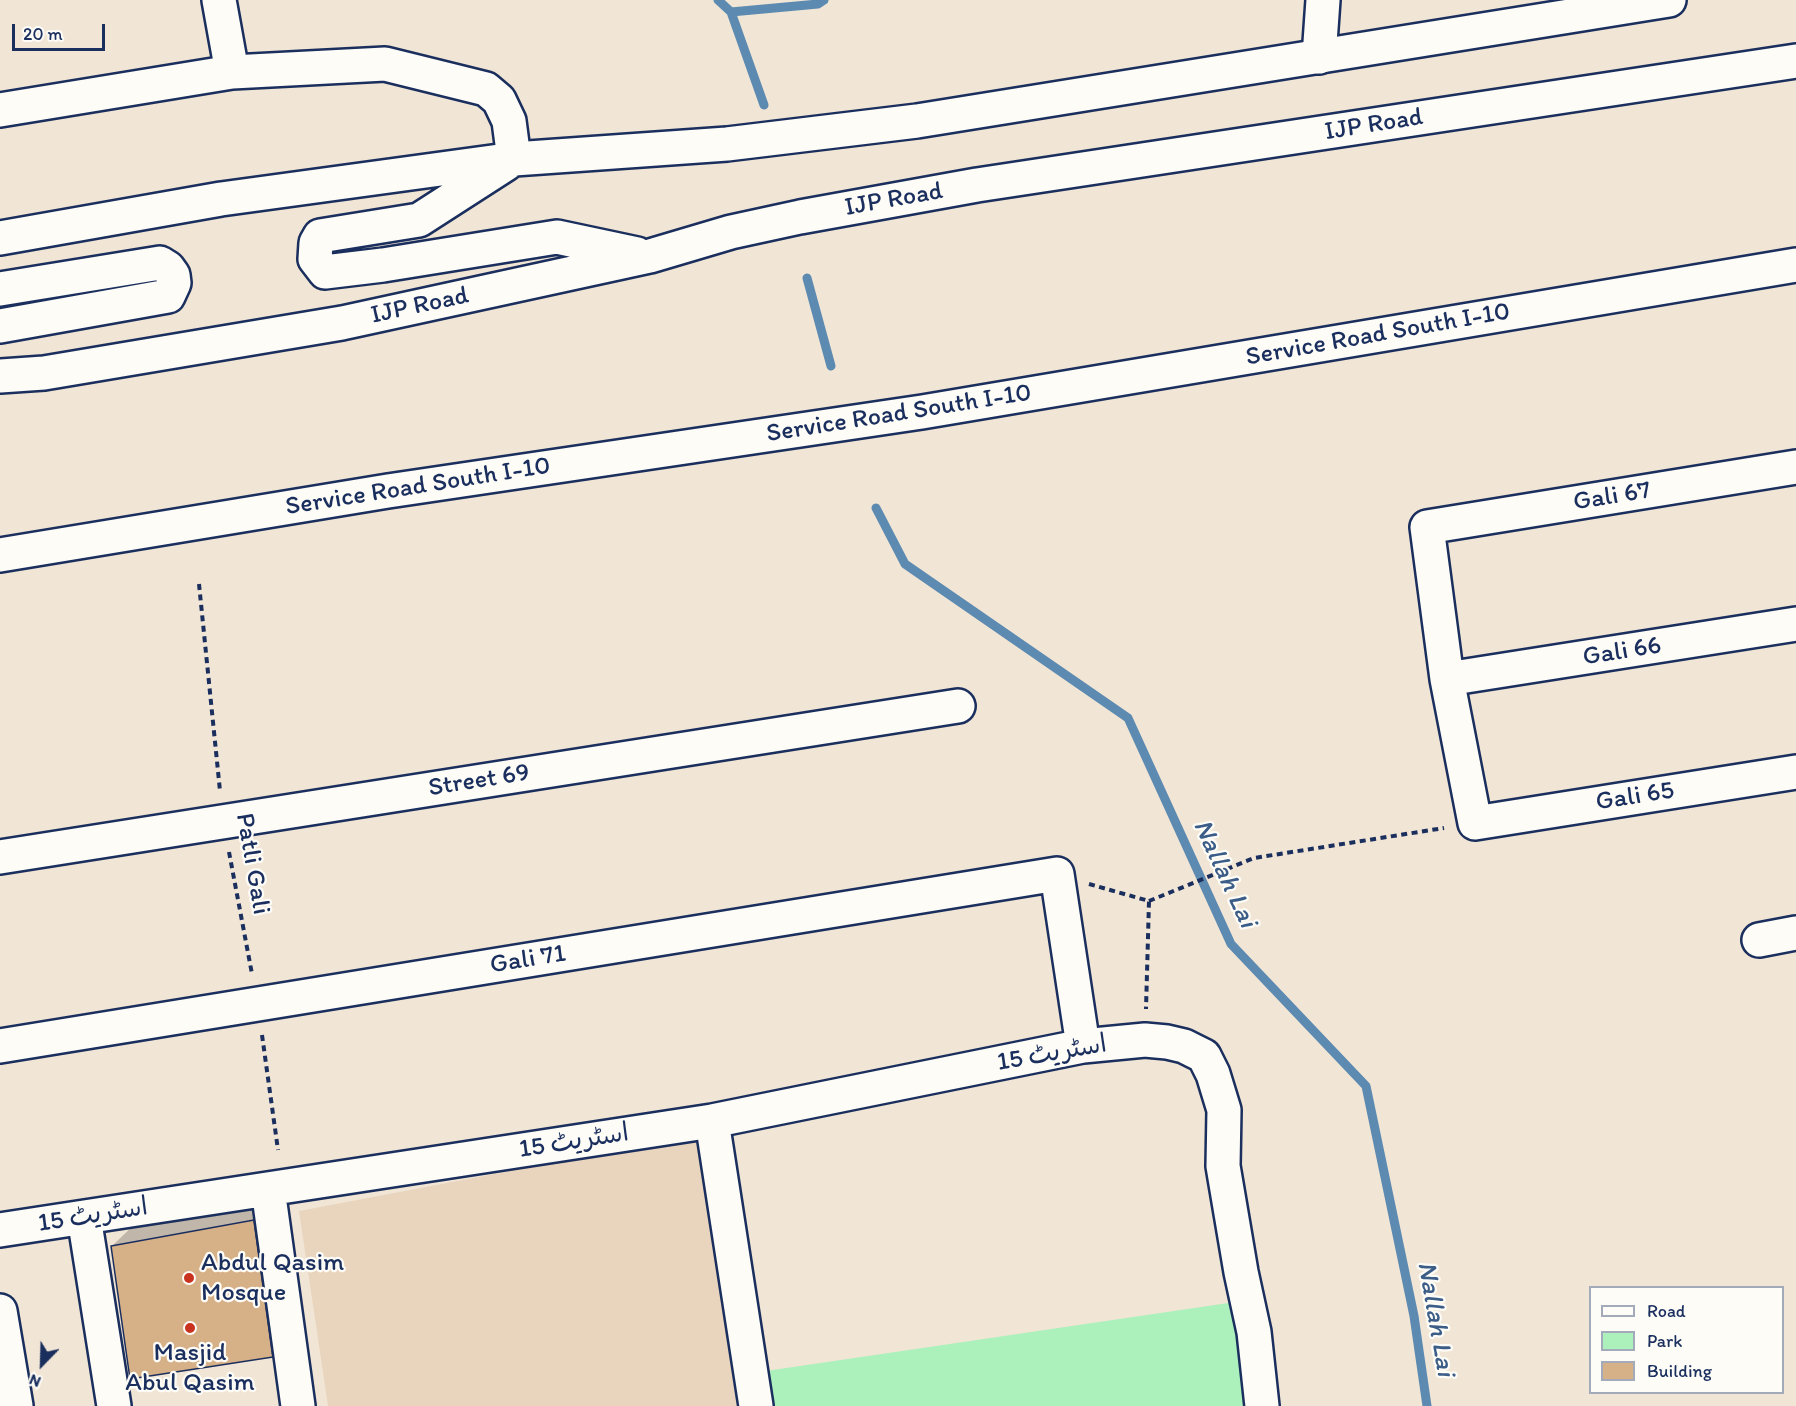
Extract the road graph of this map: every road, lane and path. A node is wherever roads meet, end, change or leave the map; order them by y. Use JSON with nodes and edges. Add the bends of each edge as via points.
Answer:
{"nodes":[{"id":1,"x":219,"y":0,"type":"edge"},
{"id":2,"x":1323,"y":0,"type":"edge"},
{"id":3,"x":1669,"y":0,"type":"edge"},
{"id":4,"x":1319,"y":57,"type":"junction"},
{"id":5,"x":1796,"y":61,"type":"edge"},
{"id":6,"x":232,"y":72,"type":"junction"},
{"id":7,"x":0,"y":110,"type":"edge"},
{"id":8,"x":514,"y":159,"type":"junction"},
{"id":9,"x":0,"y":238,"type":"edge"},
{"id":10,"x":650,"y":256,"type":"junction"},
{"id":11,"x":1796,"y":265,"type":"edge"},
{"id":12,"x":0,"y":289,"type":"edge"},
{"id":13,"x":0,"y":326,"type":"edge"},
{"id":14,"x":0,"y":376,"type":"edge"},
{"id":15,"x":1796,"y":467,"type":"edge"},
{"id":16,"x":0,"y":555,"type":"edge"},
{"id":17,"x":199,"y":584,"type":"dead end"},
{"id":18,"x":1796,"y":624,"type":"edge"},
{"id":19,"x":1447,"y":679,"type":"junction"},
{"id":20,"x":958,"y":706,"type":"dead end"},
{"id":21,"x":1796,"y":771,"type":"edge"},
{"id":22,"x":224,"y":822,"type":"junction"},
{"id":23,"x":1475,"y":823,"type":"junction"},
{"id":24,"x":0,"y":857,"type":"edge"},
{"id":25,"x":1057,"y":874,"type":"junction"},
{"id":26,"x":1149,"y":901,"type":"junction"},
{"id":27,"x":1796,"y":933,"type":"edge"},
{"id":28,"x":1759,"y":940,"type":"dead end"},
{"id":29,"x":258,"y":1004,"type":"junction"},
{"id":30,"x":1145,"y":1040,"type":"junction"},
{"id":31,"x":0,"y":1046,"type":"edge"},
{"id":32,"x":1083,"y":1046,"type":"junction"},
{"id":33,"x":712,"y":1121,"type":"junction"},
{"id":34,"x":278,"y":1150,"type":"dead end"},
{"id":35,"x":268,"y":1189,"type":"junction"},
{"id":36,"x":84,"y":1217,"type":"junction"},
{"id":37,"x":0,"y":1230,"type":"edge"},
{"id":38,"x":0,"y":1311,"type":"edge"},
{"id":39,"x":16,"y":1406,"type":"edge"},
{"id":40,"x":114,"y":1406,"type":"edge"},
{"id":41,"x":298,"y":1406,"type":"edge"},
{"id":42,"x":756,"y":1406,"type":"edge"},
{"id":43,"x":1263,"y":1406,"type":"edge"}],
"edges":[{"from":1,"to":6,"type":"main road"},
{"from":2,"to":4,"type":"main road"},
{"from":3,"to":4,"type":"main road"},
{"from":4,"to":8,"type":"main road","via":[[917,121],[727,144]]},
{"from":5,"to":10,"type":"main road","name":"IJP Road","via":[[977,185],[800,217]]},
{"from":6,"to":7,"type":"main road"},
{"from":6,"to":8,"type":"main road","via":[[385,64],[486,89],[499,100],[509,121]]},
{"from":8,"to":9,"type":"main road","via":[[221,200]]},
{"from":8,"to":10,"type":"main road","via":[[419,219],[320,236],[315,259],[325,272],[557,237]]},
{"from":10,"to":14,"type":"main road","name":"IJP Road","via":[[342,323],[44,373]]},
{"from":11,"to":16,"type":"main road","name":"Service Road South I-10","via":[[922,412],[388,491]]},
{"from":12,"to":13,"type":"main road","via":[[160,263],[173,275],[174,283],[168,296]]},
{"from":15,"to":19,"type":"main road","name":"Gali 67","via":[[1427,527]]},
{"from":17,"to":22,"type":"path","name":"Patli Gali"},
{"from":18,"to":19,"type":"main road","name":"Gali 66"},
{"from":19,"to":23,"type":"main road"},
{"from":20,"to":22,"type":"main road","name":"Street 69"},
{"from":21,"to":23,"type":"main road","name":"Gali 65"},
{"from":22,"to":24,"type":"main road","name":"Street 69"},
{"from":22,"to":29,"type":"path","name":"Patli Gali"},
{"from":23,"to":26,"type":"path","via":[[1254,858]]},
{"from":25,"to":26,"type":"path"},
{"from":25,"to":29,"type":"main road","name":"Gali 71"},
{"from":25,"to":32,"type":"main road"},
{"from":26,"to":30,"type":"path"},
{"from":27,"to":28,"type":"main road"},
{"from":29,"to":31,"type":"main road","name":"Gali 71"},
{"from":29,"to":34,"type":"path","name":"Patli Gali"},
{"from":30,"to":32,"type":"main road","name":"اسٹریٹ 15"},
{"from":30,"to":43,"type":"main road","name":"اسٹریٹ 15","via":[[1184,1046],[1204,1056],[1213,1074],[1224,1110],[1223,1166],[1254,1332]]},
{"from":32,"to":33,"type":"main road","name":"اسٹریٹ 15"},
{"from":33,"to":35,"type":"main road","name":"اسٹریٹ 15"},
{"from":33,"to":42,"type":"main road"},
{"from":35,"to":36,"type":"main road","name":"اسٹریٹ 15"},
{"from":35,"to":41,"type":"main road"},
{"from":36,"to":37,"type":"main road","name":"اسٹریٹ 15"},
{"from":36,"to":40,"type":"main road"},
{"from":38,"to":39,"type":"main road"}]}
